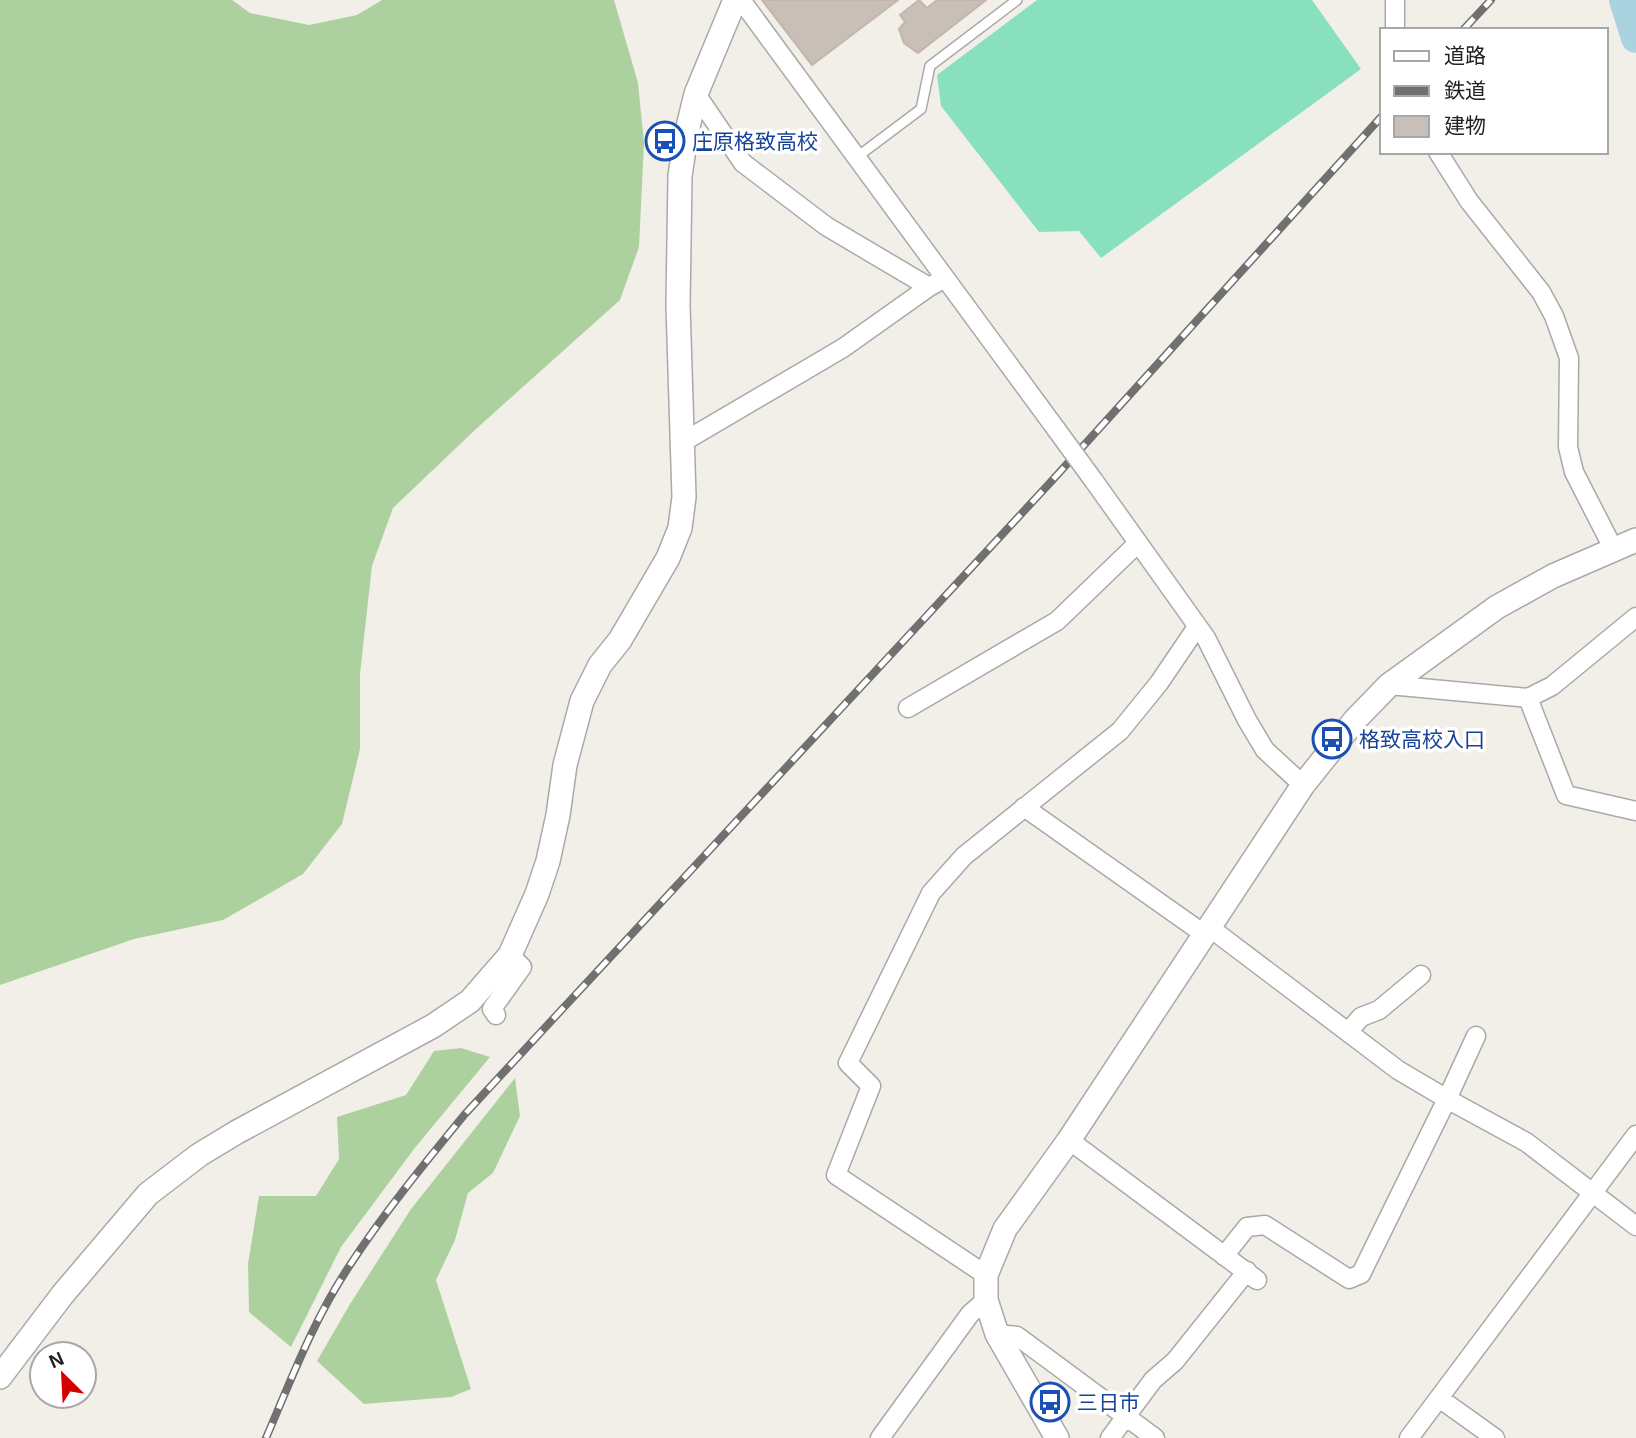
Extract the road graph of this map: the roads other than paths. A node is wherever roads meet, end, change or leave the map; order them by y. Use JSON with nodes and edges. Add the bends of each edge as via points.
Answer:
{"nodes":[{"id":1,"x":736,"y":0,"type":"edge"},
{"id":2,"x":741,"y":0,"type":"edge"},
{"id":3,"x":1017,"y":0,"type":"edge"},
{"id":4,"x":1395,"y":0,"type":"edge"},
{"id":5,"x":1395,"y":28,"type":"edge"},
{"id":6,"x":696,"y":93,"type":"junction"},
{"id":7,"x":1439,"y":154,"type":"edge"},
{"id":8,"x":856,"y":157,"type":"junction"},
{"id":9,"x":945,"y":278,"type":"junction"},
{"id":10,"x":929,"y":287,"type":"junction"},
{"id":11,"x":683,"y":442,"type":"junction"},
{"id":12,"x":1636,"y":540,"type":"edge"},
{"id":13,"x":1138,"y":544,"type":"junction"},
{"id":14,"x":1614,"y":550,"type":"junction"},
{"id":15,"x":1636,"y":617,"type":"edge"},
{"id":16,"x":1198,"y":627,"type":"junction"},
{"id":17,"x":1389,"y":685,"type":"junction"},
{"id":18,"x":1528,"y":698,"type":"junction"},
{"id":19,"x":908,"y":708,"type":"dead end"},
{"id":20,"x":1303,"y":785,"type":"junction"},
{"id":21,"x":1024,"y":807,"type":"junction"},
{"id":22,"x":1636,"y":811,"type":"edge"},
{"id":23,"x":1206,"y":930,"type":"junction"},
{"id":24,"x":510,"y":955,"type":"junction"},
{"id":25,"x":1421,"y":975,"type":"dead end"},
{"id":26,"x":496,"y":1015,"type":"dead end"},
{"id":27,"x":1348,"y":1032,"type":"junction"},
{"id":28,"x":1475,"y":1035,"type":"dead end"},
{"id":29,"x":1447,"y":1099,"type":"junction"},
{"id":30,"x":1636,"y":1135,"type":"edge"},
{"id":31,"x":1069,"y":1140,"type":"junction"},
{"id":32,"x":1592,"y":1194,"type":"junction"},
{"id":33,"x":1636,"y":1226,"type":"edge"},
{"id":34,"x":1224,"y":1256,"type":"junction"},
{"id":35,"x":986,"y":1275,"type":"junction"},
{"id":36,"x":986,"y":1300,"type":"junction"},
{"id":37,"x":997,"y":1334,"type":"junction"},
{"id":38,"x":0,"y":1377,"type":"edge"},
{"id":39,"x":1439,"y":1398,"type":"junction"},
{"id":40,"x":1126,"y":1417,"type":"junction"},
{"id":41,"x":880,"y":1438,"type":"edge"},
{"id":42,"x":1057,"y":1438,"type":"edge"},
{"id":43,"x":1110,"y":1438,"type":"edge"},
{"id":44,"x":1155,"y":1438,"type":"edge"},
{"id":45,"x":1409,"y":1438,"type":"edge"},
{"id":46,"x":1495,"y":1438,"type":"edge"}],
"edges":[{"from":1,"to":6,"type":"street"},
{"from":2,"to":8,"type":"street"},
{"from":3,"to":8,"type":"lane","via":[[930,66],[921,109]]},
{"from":4,"to":5,"type":"street"},
{"from":6,"to":10,"type":"street","via":[[743,163],[825,226]]},
{"from":6,"to":11,"type":"street","via":[[680,176]]},
{"from":7,"to":14,"type":"street","via":[[1469,201],[1541,292],[1553,316],[1569,358],[1568,447],[1574,471]]},
{"from":8,"to":9,"type":"street"},
{"from":9,"to":10,"type":"street"},
{"from":9,"to":13,"type":"street","bridge":true},
{"from":10,"to":11,"type":"street","via":[[843,348]]},
{"from":11,"to":24,"type":"street","via":[[680,528],[668,558],[582,701],[548,860]]},
{"from":12,"to":14,"type":"street"},
{"from":13,"to":16,"type":"street"},
{"from":13,"to":19,"type":"street","via":[[1057,621]]},
{"from":14,"to":17,"type":"street","via":[[1497,607]]},
{"from":15,"to":18,"type":"street","via":[[1552,686]]},
{"from":16,"to":20,"type":"street","via":[[1265,750]]},
{"from":16,"to":21,"type":"street","via":[[1120,731]]},
{"from":17,"to":18,"type":"street"},
{"from":17,"to":20,"type":"street"},
{"from":18,"to":22,"type":"street","via":[[1566,795]]},
{"from":20,"to":23,"type":"street"},
{"from":21,"to":23,"type":"street"},
{"from":21,"to":35,"type":"street","via":[[964,856],[931,893],[848,1063],[871,1086],[836,1175]]},
{"from":23,"to":27,"type":"street"},
{"from":23,"to":31,"type":"street"},
{"from":24,"to":26,"type":"street","via":[[522,967],[492,1009]]},
{"from":24,"to":38,"type":"street","via":[[470,1001],[433,1026],[237,1132],[148,1194]]},
{"from":25,"to":27,"type":"street","via":[[1380,1010],[1361,1017]]},
{"from":27,"to":29,"type":"street"},
{"from":28,"to":29,"type":"street"},
{"from":29,"to":32,"type":"street","via":[[1525,1142]]},
{"from":29,"to":34,"type":"street","via":[[1362,1274],[1349,1279],[1265,1225],[1247,1227]]},
{"from":30,"to":32,"type":"street"},
{"from":31,"to":34,"type":"street"},
{"from":31,"to":35,"type":"street","via":[[1005,1229]]},
{"from":32,"to":33,"type":"street"},
{"from":32,"to":39,"type":"street"},
{"from":34,"to":40,"type":"street","via":[[1252,1275],[1175,1362],[1153,1380]]},
{"from":35,"to":36,"type":"street"},
{"from":36,"to":37,"type":"street"},
{"from":36,"to":41,"type":"street","via":[[970,1314]]},
{"from":37,"to":40,"type":"street","via":[[1017,1336]]},
{"from":37,"to":42,"type":"street"},
{"from":39,"to":45,"type":"street"},
{"from":39,"to":46,"type":"street"},
{"from":40,"to":43,"type":"street"},
{"from":40,"to":44,"type":"street"}]}
